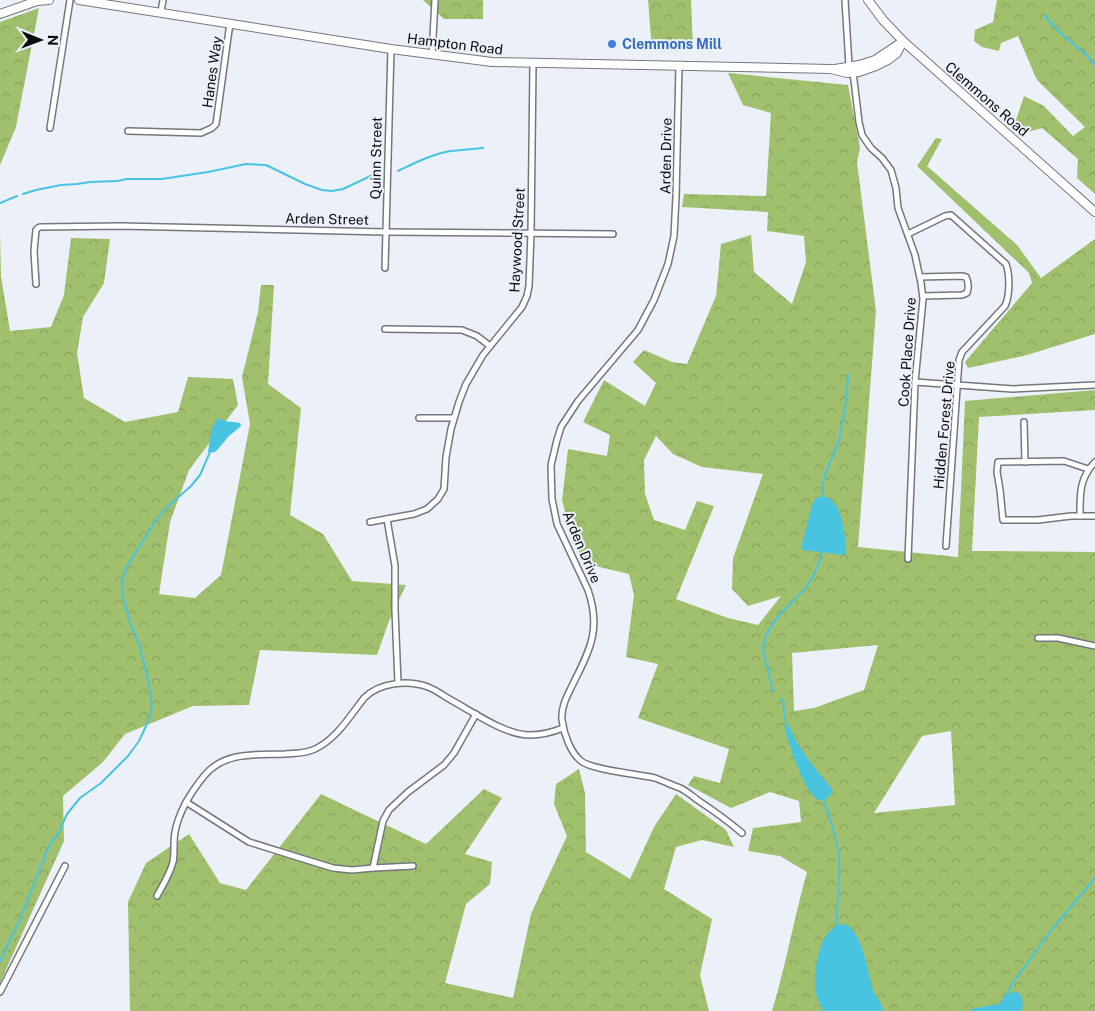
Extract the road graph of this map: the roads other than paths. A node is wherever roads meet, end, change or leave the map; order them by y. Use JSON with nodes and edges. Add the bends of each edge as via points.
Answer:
{"nodes":[{"id":1,"x":50,"y":0,"type":"edge"},
{"id":2,"x":70,"y":0,"type":"edge"},
{"id":3,"x":80,"y":0,"type":"edge"},
{"id":4,"x":163,"y":0,"type":"edge"},
{"id":5,"x":434,"y":0,"type":"edge"},
{"id":6,"x":844,"y":0,"type":"edge"},
{"id":7,"x":868,"y":0,"type":"edge"},
{"id":8,"x":161,"y":12,"type":"junction"},
{"id":9,"x":0,"y":14,"type":"edge"},
{"id":10,"x":230,"y":23,"type":"junction"},
{"id":11,"x":903,"y":41,"type":"junction"},
{"id":12,"x":391,"y":49,"type":"junction"},
{"id":13,"x":432,"y":55,"type":"junction"},
{"id":14,"x":532,"y":64,"type":"junction"},
{"id":15,"x":679,"y":66,"type":"junction"},
{"id":16,"x":851,"y":69,"type":"junction"},
{"id":17,"x":50,"y":128,"type":"dead end"},
{"id":18,"x":128,"y":131,"type":"dead end"},
{"id":19,"x":1095,"y":212,"type":"edge"},
{"id":20,"x":386,"y":232,"type":"junction"},
{"id":21,"x":531,"y":233,"type":"junction"},
{"id":22,"x":613,"y":234,"type":"dead end"},
{"id":23,"x":908,"y":234,"type":"junction"},
{"id":24,"x":385,"y":268,"type":"dead end"},
{"id":25,"x":920,"y":277,"type":"junction"},
{"id":26,"x":36,"y":284,"type":"dead end"},
{"id":27,"x":922,"y":296,"type":"junction"},
{"id":28,"x":385,"y":328,"type":"dead end"},
{"id":29,"x":490,"y":346,"type":"junction"},
{"id":30,"x":916,"y":382,"type":"junction"},
{"id":31,"x":958,"y":385,"type":"junction"},
{"id":32,"x":1095,"y":385,"type":"edge"},
{"id":33,"x":419,"y":418,"type":"dead end"},
{"id":34,"x":453,"y":418,"type":"junction"},
{"id":35,"x":1024,"y":422,"type":"dead end"},
{"id":36,"x":1025,"y":462,"type":"junction"},
{"id":37,"x":1095,"y":462,"type":"edge"},
{"id":38,"x":1088,"y":469,"type":"junction"},
{"id":39,"x":1080,"y":516,"type":"junction"},
{"id":40,"x":1095,"y":516,"type":"edge"},
{"id":41,"x":387,"y":519,"type":"junction"},
{"id":42,"x":370,"y":522,"type":"dead end"},
{"id":43,"x":946,"y":546,"type":"dead end"},
{"id":44,"x":908,"y":559,"type":"dead end"},
{"id":45,"x":1038,"y":638,"type":"dead end"},
{"id":46,"x":1095,"y":646,"type":"edge"},
{"id":47,"x":398,"y":683,"type":"junction"},
{"id":48,"x":476,"y":714,"type":"junction"},
{"id":49,"x":563,"y":728,"type":"junction"},
{"id":50,"x":186,"y":802,"type":"junction"},
{"id":51,"x":742,"y":833,"type":"dead end"},
{"id":52,"x":65,"y":866,"type":"dead end"},
{"id":53,"x":413,"y":866,"type":"dead end"},
{"id":54,"x":373,"y":868,"type":"junction"},
{"id":55,"x":157,"y":896,"type":"dead end"},
{"id":56,"x":0,"y":992,"type":"edge"}],
"edges":[{"from":1,"to":9,"type":"main road"},
{"from":2,"to":17,"type":"street"},
{"from":3,"to":8,"type":"main road","name":"Hampton Road"},
{"from":4,"to":8,"type":"street"},
{"from":5,"to":13,"type":"street"},
{"from":6,"to":16,"type":"street","name":"Cook Place Drive"},
{"from":7,"to":11,"type":"main road","name":"Clemmons Road"},
{"from":8,"to":10,"type":"main road","name":"Hampton Road"},
{"from":10,"to":12,"type":"main road","name":"Hampton Road"},
{"from":10,"to":18,"type":"street","name":"Hanes Way","via":[[216,124],[201,133]]},
{"from":11,"to":16,"type":"main road","name":"Hampton Road","via":[[897,53],[888,60],[867,70]]},
{"from":11,"to":19,"type":"main road","name":"Clemmons Road"},
{"from":12,"to":13,"type":"main road","name":"Hampton Road"},
{"from":12,"to":20,"type":"street","name":"Quinn Street"},
{"from":13,"to":14,"type":"main road","name":"Hampton Road"},
{"from":14,"to":15,"type":"main road","name":"Hampton Road"},
{"from":14,"to":21,"type":"street","name":"Haywood Street"},
{"from":15,"to":16,"type":"main road","name":"Hampton Road","via":[[847,73]]},
{"from":15,"to":49,"type":"street","name":"Arden Drive","via":[[674,236],[668,264],[641,326],[578,401],[562,427],[551,465],[554,514],[588,590],[594,620],[590,648],[563,708]]},
{"from":16,"to":23,"type":"street","name":"Cook Place Drive","via":[[862,136],[891,170],[898,208]]},
{"from":20,"to":21,"type":"street","name":"Arden Street"},
{"from":20,"to":24,"type":"street","name":"Quinn Street"},
{"from":20,"to":26,"type":"street","name":"Arden Street","via":[[40,227],[36,230],[34,250]]},
{"from":21,"to":22,"type":"street","name":"Arden Street"},
{"from":21,"to":29,"type":"street","name":"Haywood Street","via":[[527,296],[522,307]]},
{"from":23,"to":25,"type":"street","name":"Cook Place Drive"},
{"from":23,"to":31,"type":"street","name":"Hidden Forest Drive","via":[[951,215],[1006,264],[1008,300],[962,352]]},
{"from":25,"to":27,"type":"street","name":"Cook Place Drive"},
{"from":25,"to":27,"type":"street","via":[[962,276],[969,282],[967,293]]},
{"from":27,"to":30,"type":"street","name":"Cook Place Drive"},
{"from":28,"to":29,"type":"street","via":[[462,330]]},
{"from":29,"to":34,"type":"street","name":"Haywood Street","via":[[466,384]]},
{"from":30,"to":31,"type":"street"},
{"from":30,"to":44,"type":"street","name":"Cook Place Drive"},
{"from":31,"to":32,"type":"street","via":[[1013,390]]},
{"from":31,"to":43,"type":"street","name":"Hidden Forest Drive"},
{"from":33,"to":34,"type":"street"},
{"from":34,"to":41,"type":"street","name":"Haywood Street","via":[[444,489],[427,509]]},
{"from":35,"to":36,"type":"street"},
{"from":36,"to":38,"type":"street","via":[[1064,461]]},
{"from":36,"to":39,"type":"street","via":[[998,462],[1002,520]]},
{"from":37,"to":38,"type":"street"},
{"from":38,"to":39,"type":"street","via":[[1082,481]]},
{"from":39,"to":40,"type":"street"},
{"from":41,"to":42,"type":"street","name":"Haywood Street"},
{"from":41,"to":47,"type":"street","via":[[395,566]]},
{"from":45,"to":46,"type":"street","via":[[1058,638]]},
{"from":47,"to":48,"type":"street","via":[[430,688]]},
{"from":47,"to":50,"type":"street","via":[[382,687],[365,698],[339,730],[315,749],[304,753],[243,755],[216,765]]},
{"from":48,"to":49,"type":"street","via":[[519,734],[549,733]]},
{"from":48,"to":54,"type":"street","via":[[444,765],[389,810],[383,821]]},
{"from":49,"to":51,"type":"street","name":"Arden Drive","via":[[575,755],[582,762],[655,778],[682,789]]},
{"from":50,"to":54,"type":"street","via":[[249,842],[333,868]]},
{"from":50,"to":55,"type":"street","via":[[176,828],[173,861]]},
{"from":52,"to":56,"type":"street"},
{"from":53,"to":54,"type":"street"}]}
